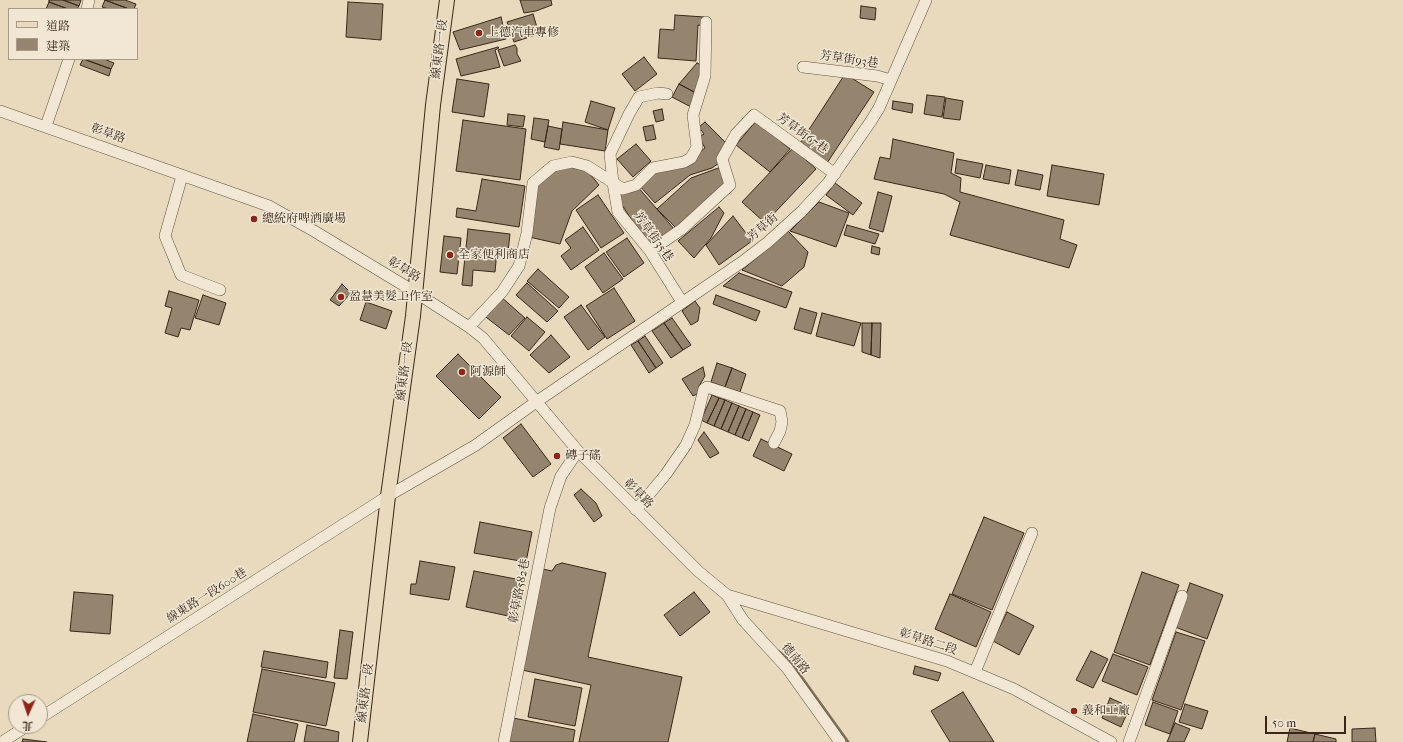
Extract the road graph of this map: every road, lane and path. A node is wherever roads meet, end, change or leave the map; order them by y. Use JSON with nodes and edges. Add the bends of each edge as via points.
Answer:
{"nodes":[{"id":1,"x":447,"y":0,"type":"edge"},
{"id":2,"x":926,"y":0,"type":"edge"},
{"id":3,"x":706,"y":22,"type":"dead end"},
{"id":4,"x":69,"y":60,"type":"edge"},
{"id":5,"x":804,"y":67,"type":"dead end"},
{"id":6,"x":891,"y":80,"type":"junction"},
{"id":7,"x":667,"y":94,"type":"dead end"},
{"id":8,"x":0,"y":110,"type":"edge"},
{"id":9,"x":46,"y":126,"type":"junction"},
{"id":10,"x":835,"y":174,"type":"junction"},
{"id":11,"x":182,"y":176,"type":"junction"},
{"id":12,"x":613,"y":183,"type":"junction"},
{"id":13,"x":650,"y":251,"type":"junction"},
{"id":14,"x":220,"y":290,"type":"dead end"},
{"id":15,"x":415,"y":292,"type":"junction"},
{"id":16,"x":682,"y":302,"type":"junction"},
{"id":17,"x":469,"y":327,"type":"junction"},
{"id":18,"x":536,"y":402,"type":"junction"},
{"id":19,"x":774,"y":442,"type":"dead end"},
{"id":20,"x":578,"y":451,"type":"junction"},
{"id":21,"x":388,"y":496,"type":"junction"},
{"id":22,"x":636,"y":510,"type":"junction"},
{"id":23,"x":1032,"y":533,"type":"dead end"},
{"id":24,"x":727,"y":595,"type":"junction"},
{"id":25,"x":1182,"y":596,"type":"dead end"},
{"id":26,"x":975,"y":672,"type":"junction"},
{"id":27,"x":48,"y":713,"type":"edge"},
{"id":28,"x":14,"y":734,"type":"edge"},
{"id":29,"x":2,"y":742,"type":"edge"},
{"id":30,"x":360,"y":742,"type":"edge"},
{"id":31,"x":504,"y":742,"type":"edge"},
{"id":32,"x":840,"y":742,"type":"edge"},
{"id":33,"x":1110,"y":742,"type":"edge"},
{"id":34,"x":1129,"y":742,"type":"edge"}],
"edges":[{"from":1,"to":15,"type":"main road","name":"線東路一段","via":[[433,105]]},
{"from":2,"to":6,"type":"street","name":"芳草街"},
{"from":3,"to":12,"type":"street","via":[[705,76],[693,115],[697,147],[691,158],[684,162],[653,168],[636,184],[623,189]]},
{"from":4,"to":9,"type":"street"},
{"from":5,"to":6,"type":"street","name":"芳草街93巷"},
{"from":6,"to":10,"type":"street","name":"芳草街","via":[[871,121]]},
{"from":7,"to":12,"type":"street","name":"芳草街35巷","via":[[639,97],[610,154]]},
{"from":8,"to":9,"type":"street","name":"彰草路"},
{"from":9,"to":11,"type":"street","name":"彰草路"},
{"from":10,"to":13,"type":"street","name":"芳草街67巷","via":[[754,116],[736,134],[722,159],[730,185],[682,229]]},
{"from":10,"to":16,"type":"street","name":"芳草街","via":[[801,212],[768,242]]},
{"from":11,"to":14,"type":"street","via":[[165,236],[181,275]]},
{"from":11,"to":15,"type":"street","name":"彰草路","via":[[269,206]]},
{"from":12,"to":13,"type":"street","name":"芳草街35巷","via":[[618,212]]},
{"from":12,"to":17,"type":"street","via":[[587,166],[572,162],[553,166],[533,183],[527,233],[519,266],[502,292]]},
{"from":13,"to":16,"type":"street","name":"芳草街35巷"},
{"from":15,"to":17,"type":"street","name":"彰草路"},
{"from":15,"to":21,"type":"main road","name":"線東路一段"},
{"from":16,"to":18,"type":"street","name":"芳草街"},
{"from":17,"to":18,"type":"street","name":"彰草路","via":[[483,338]]},
{"from":18,"to":20,"type":"street","name":"彰草路"},
{"from":18,"to":21,"type":"street","name":"線東路一段600巷","via":[[476,445]]},
{"from":19,"to":22,"type":"street","via":[[782,422],[780,411],[704,389],[695,425],[686,445]]},
{"from":20,"to":22,"type":"street","name":"彰草路"},
{"from":20,"to":31,"type":"street","name":"彰草路582巷","via":[[561,476],[550,508]]},
{"from":21,"to":27,"type":"street","name":"線東路一段600巷"},
{"from":21,"to":30,"type":"main road","name":"線東路一段"},
{"from":22,"to":24,"type":"street","name":"彰草路","via":[[698,571]]},
{"from":23,"to":26,"type":"street"},
{"from":24,"to":26,"type":"street","name":"彰草路二段","via":[[922,652]]},
{"from":24,"to":32,"type":"street","name":"德南路","via":[[744,620],[787,668]]},
{"from":25,"to":34,"type":"street"},
{"from":26,"to":33,"type":"street","name":"彰草路二段","via":[[1014,689]]},
{"from":28,"to":29,"type":"street"}]}
